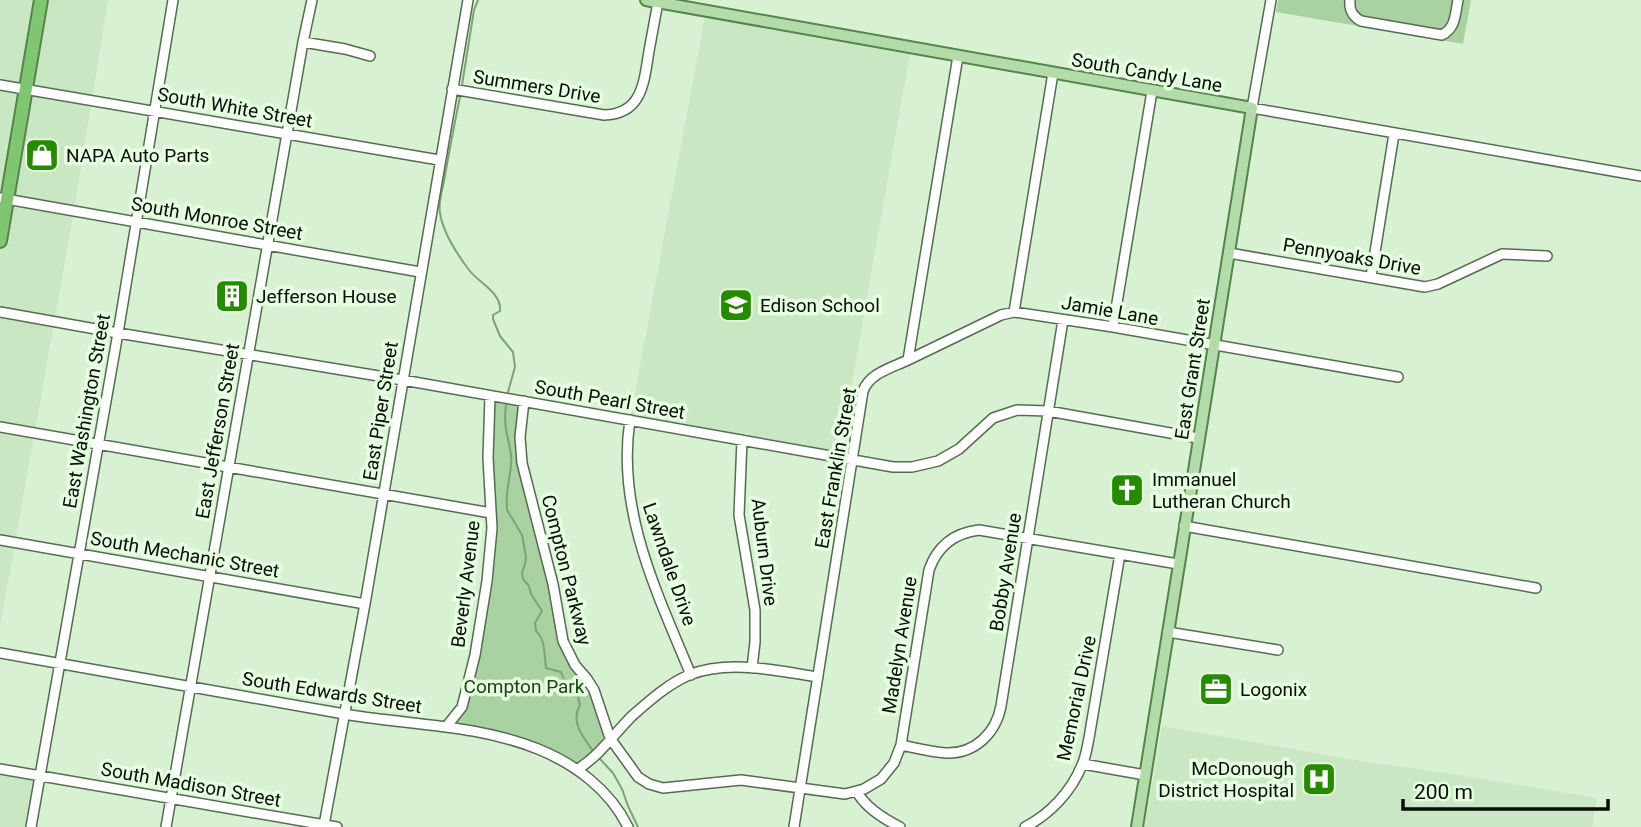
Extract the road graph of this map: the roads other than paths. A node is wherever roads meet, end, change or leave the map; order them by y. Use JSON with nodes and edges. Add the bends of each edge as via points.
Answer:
{"nodes":[{"id":1,"x":41,"y":0,"type":"edge"},
{"id":2,"x":173,"y":0,"type":"edge"},
{"id":3,"x":312,"y":0,"type":"edge"},
{"id":4,"x":468,"y":0,"type":"edge"},
{"id":5,"x":1271,"y":0,"type":"edge"},
{"id":6,"x":1350,"y":0,"type":"edge"},
{"id":7,"x":1458,"y":0,"type":"edge"},
{"id":8,"x":652,"y":1,"type":"edge"},
{"id":9,"x":303,"y":42,"type":"junction"},
{"id":10,"x":370,"y":56,"type":"dead end"},
{"id":11,"x":958,"y":56,"type":"junction"},
{"id":12,"x":1053,"y":73,"type":"junction"},
{"id":13,"x":0,"y":85,"type":"edge"},
{"id":14,"x":26,"y":89,"type":"junction"},
{"id":15,"x":452,"y":89,"type":"junction"},
{"id":16,"x":1152,"y":91,"type":"junction"},
{"id":17,"x":1252,"y":108,"type":"junction"},
{"id":18,"x":154,"y":111,"type":"junction"},
{"id":19,"x":287,"y":134,"type":"junction"},
{"id":20,"x":1394,"y":134,"type":"junction"},
{"id":21,"x":439,"y":160,"type":"junction"},
{"id":22,"x":1641,"y":176,"type":"edge"},
{"id":23,"x":4,"y":199,"type":"edge"},
{"id":24,"x":136,"y":222,"type":"junction"},
{"id":25,"x":0,"y":241,"type":"edge"},
{"id":26,"x":267,"y":245,"type":"junction"},
{"id":27,"x":1229,"y":253,"type":"junction"},
{"id":28,"x":1547,"y":256,"type":"dead end"},
{"id":29,"x":420,"y":272,"type":"junction"},
{"id":30,"x":1371,"y":278,"type":"junction"},
{"id":31,"x":0,"y":312,"type":"edge"},
{"id":32,"x":1013,"y":312,"type":"junction"},
{"id":33,"x":1063,"y":320,"type":"junction"},
{"id":34,"x":1113,"y":327,"type":"junction"},
{"id":35,"x":118,"y":333,"type":"junction"},
{"id":36,"x":1214,"y":346,"type":"junction"},
{"id":37,"x":248,"y":355,"type":"junction"},
{"id":38,"x":908,"y":360,"type":"junction"},
{"id":39,"x":1398,"y":377,"type":"dead end"},
{"id":40,"x":403,"y":380,"type":"junction"},
{"id":41,"x":490,"y":396,"type":"junction"},
{"id":42,"x":524,"y":401,"type":"junction"},
{"id":43,"x":1048,"y":411,"type":"junction"},
{"id":44,"x":630,"y":420,"type":"junction"},
{"id":45,"x":0,"y":427,"type":"edge"},
{"id":46,"x":1198,"y":438,"type":"junction"},
{"id":47,"x":741,"y":440,"type":"junction"},
{"id":48,"x":98,"y":443,"type":"junction"},
{"id":49,"x":853,"y":459,"type":"junction"},
{"id":50,"x":228,"y":467,"type":"junction"},
{"id":51,"x":384,"y":494,"type":"junction"},
{"id":52,"x":491,"y":513,"type":"junction"},
{"id":53,"x":1184,"y":526,"type":"junction"},
{"id":54,"x":1028,"y":537,"type":"junction"},
{"id":55,"x":0,"y":540,"type":"edge"},
{"id":56,"x":78,"y":554,"type":"junction"},
{"id":57,"x":1120,"y":554,"type":"junction"},
{"id":58,"x":1178,"y":564,"type":"junction"},
{"id":59,"x":209,"y":576,"type":"junction"},
{"id":60,"x":1536,"y":588,"type":"dead end"},
{"id":61,"x":365,"y":604,"type":"junction"},
{"id":62,"x":1168,"y":632,"type":"junction"},
{"id":63,"x":1278,"y":650,"type":"dead end"},
{"id":64,"x":0,"y":653,"type":"edge"},
{"id":65,"x":60,"y":663,"type":"junction"},
{"id":66,"x":752,"y":668,"type":"junction"},
{"id":67,"x":691,"y":675,"type":"junction"},
{"id":68,"x":818,"y":677,"type":"junction"},
{"id":69,"x":189,"y":687,"type":"junction"},
{"id":70,"x":345,"y":714,"type":"junction"},
{"id":71,"x":446,"y":727,"type":"junction"},
{"id":72,"x":610,"y":738,"type":"junction"},
{"id":73,"x":901,"y":745,"type":"junction"},
{"id":74,"x":1083,"y":764,"type":"junction"},
{"id":75,"x":0,"y":769,"type":"edge"},
{"id":76,"x":578,"y":769,"type":"junction"},
{"id":77,"x":1145,"y":775,"type":"junction"},
{"id":78,"x":39,"y":776,"type":"junction"},
{"id":79,"x":801,"y":787,"type":"junction"},
{"id":80,"x":857,"y":792,"type":"junction"},
{"id":81,"x":170,"y":798,"type":"junction"},
{"id":82,"x":1044,"y":816,"type":"junction"},
{"id":83,"x":323,"y":826,"type":"edge"},
{"id":84,"x":1047,"y":826,"type":"edge"},
{"id":85,"x":30,"y":827,"type":"edge"},
{"id":86,"x":166,"y":827,"type":"edge"},
{"id":87,"x":337,"y":827,"type":"edge"},
{"id":88,"x":628,"y":827,"type":"edge"},
{"id":89,"x":794,"y":827,"type":"edge"},
{"id":90,"x":900,"y":827,"type":"edge"},
{"id":91,"x":1025,"y":827,"type":"edge"},
{"id":92,"x":1137,"y":827,"type":"edge"}],
"edges":[{"from":1,"to":14,"type":"highway"},
{"from":2,"to":18,"type":"street","name":"East Washington Street"},
{"from":3,"to":9,"type":"street","name":"East Jefferson Street"},
{"from":4,"to":15,"type":"street","name":"East Piper Street"},
{"from":5,"to":17,"type":"street","name":"East Grant Street"},
{"from":6,"to":7,"type":"street","via":[[1354,17],[1361,21],[1442,35],[1454,23]]},
{"from":8,"to":11,"type":"main road","name":"South Candy Lane"},
{"from":8,"to":15,"type":"street","name":"Summers Drive","via":[[644,86],[620,113],[604,115]]},
{"from":9,"to":10,"type":"street"},
{"from":9,"to":19,"type":"street","name":"East Jefferson Street"},
{"from":11,"to":12,"type":"main road","name":"South Candy Lane"},
{"from":11,"to":38,"type":"street"},
{"from":12,"to":16,"type":"main road","name":"South Candy Lane"},
{"from":12,"to":32,"type":"street"},
{"from":13,"to":14,"type":"street","name":"South White Street"},
{"from":14,"to":18,"type":"street","name":"South White Street"},
{"from":14,"to":23,"type":"highway"},
{"from":15,"to":21,"type":"street","name":"East Piper Street"},
{"from":16,"to":17,"type":"main road","name":"South Candy Lane"},
{"from":16,"to":34,"type":"street"},
{"from":17,"to":20,"type":"street","name":"South Candy Lane"},
{"from":17,"to":27,"type":"main road","name":"East Grant Street"},
{"from":18,"to":19,"type":"street","name":"South White Street"},
{"from":18,"to":24,"type":"street","name":"East Washington Street"},
{"from":19,"to":21,"type":"street","name":"South White Street"},
{"from":19,"to":26,"type":"street","name":"East Jefferson Street"},
{"from":20,"to":22,"type":"street","name":"South Candy Lane"},
{"from":20,"to":30,"type":"street"},
{"from":21,"to":29,"type":"street","name":"East Piper Street"},
{"from":23,"to":24,"type":"street","name":"South Monroe Street"},
{"from":23,"to":25,"type":"highway"},
{"from":24,"to":26,"type":"street","name":"South Monroe Street"},
{"from":24,"to":35,"type":"street","name":"East Washington Street"},
{"from":26,"to":29,"type":"street","name":"South Monroe Street"},
{"from":26,"to":37,"type":"street","name":"East Jefferson Street"},
{"from":27,"to":30,"type":"street","name":"Pennyoaks Drive"},
{"from":27,"to":36,"type":"main road","name":"East Grant Street"},
{"from":28,"to":30,"type":"street","name":"Pennyoaks Drive","via":[[1503,254],[1425,287]]},
{"from":29,"to":40,"type":"street","name":"East Piper Street"},
{"from":31,"to":35,"type":"street","name":"South Pearl Street"},
{"from":32,"to":33,"type":"street","name":"Jamie Lane"},
{"from":32,"to":38,"type":"street"},
{"from":33,"to":34,"type":"street","name":"Jamie Lane"},
{"from":33,"to":43,"type":"street","name":"Bobby Avenue"},
{"from":34,"to":36,"type":"street","name":"Jamie Lane"},
{"from":35,"to":37,"type":"street","name":"South Pearl Street"},
{"from":35,"to":48,"type":"street","name":"East Washington Street"},
{"from":36,"to":39,"type":"street","name":"Jamie Lane"},
{"from":36,"to":46,"type":"main road","name":"East Grant Street"},
{"from":37,"to":40,"type":"street","name":"South Pearl Street"},
{"from":37,"to":50,"type":"street","name":"East Jefferson Street"},
{"from":38,"to":49,"type":"street","name":"East Franklin Street","via":[[866,384]]},
{"from":40,"to":41,"type":"street","name":"South Pearl Street"},
{"from":40,"to":51,"type":"street","name":"East Piper Street"},
{"from":41,"to":42,"type":"street","name":"South Pearl Street"},
{"from":41,"to":52,"type":"street","name":"Beverly Avenue"},
{"from":42,"to":44,"type":"street","name":"South Pearl Street"},
{"from":42,"to":72,"type":"street","name":"Compton Parkway","via":[[522,463],[563,641],[594,690]]},
{"from":43,"to":46,"type":"street","name":"South Pearl Street"},
{"from":43,"to":49,"type":"street","name":"South Pearl Street","via":[[1001,414],[959,449],[931,464],[902,467]]},
{"from":43,"to":54,"type":"street","name":"Bobby Avenue"},
{"from":44,"to":47,"type":"street","name":"South Pearl Street"},
{"from":44,"to":67,"type":"street","name":"Lawndale Drive","via":[[626,464],[632,513]]},
{"from":45,"to":48,"type":"street"},
{"from":46,"to":53,"type":"main road","name":"East Grant Street"},
{"from":47,"to":49,"type":"street","name":"South Pearl Street"},
{"from":47,"to":66,"type":"street","name":"Auburn Drive","via":[[739,515],[755,610]]},
{"from":48,"to":50,"type":"street"},
{"from":48,"to":56,"type":"street","name":"East Washington Street"},
{"from":49,"to":68,"type":"street","name":"East Franklin Street"},
{"from":50,"to":51,"type":"street"},
{"from":50,"to":59,"type":"street","name":"East Jefferson Street"},
{"from":51,"to":52,"type":"street"},
{"from":51,"to":61,"type":"street","name":"East Piper Street"},
{"from":52,"to":71,"type":"street","name":"Beverly Avenue","via":[[490,558],[475,655],[462,707]]},
{"from":53,"to":58,"type":"main road","name":"East Grant Street"},
{"from":53,"to":60,"type":"street"},
{"from":54,"to":57,"type":"street","name":"Madelyn Avenue"},
{"from":54,"to":73,"type":"street","name":"Madelyn Avenue","via":[[971,531],[954,537],[936,555],[929,570]]},
{"from":54,"to":73,"type":"street","name":"Bobby Avenue","via":[[1001,706],[991,731],[962,751]]},
{"from":55,"to":56,"type":"street","name":"South Mechanic Street"},
{"from":56,"to":59,"type":"street","name":"South Mechanic Street"},
{"from":56,"to":65,"type":"street","name":"East Washington Street"},
{"from":57,"to":58,"type":"street","name":"Madelyn Avenue"},
{"from":57,"to":74,"type":"street","name":"Memorial Drive"},
{"from":58,"to":62,"type":"main road","name":"East Grant Street"},
{"from":59,"to":61,"type":"street","name":"South Mechanic Street"},
{"from":59,"to":69,"type":"street","name":"East Jefferson Street"},
{"from":61,"to":70,"type":"street","name":"East Piper Street"},
{"from":62,"to":63,"type":"street"},
{"from":62,"to":77,"type":"main road","name":"East Grant Street"},
{"from":64,"to":65,"type":"street","name":"South Edwards Street"},
{"from":65,"to":69,"type":"street","name":"South Edwards Street"},
{"from":65,"to":78,"type":"street","name":"East Washington Street"},
{"from":66,"to":67,"type":"street"},
{"from":66,"to":68,"type":"street"},
{"from":67,"to":72,"type":"street","via":[[642,707]]},
{"from":68,"to":79,"type":"street","name":"East Franklin Street"},
{"from":69,"to":70,"type":"street","name":"South Edwards Street"},
{"from":69,"to":81,"type":"street","name":"East Jefferson Street"},
{"from":70,"to":71,"type":"street","name":"South Edwards Street"},
{"from":70,"to":83,"type":"street","name":"East Piper Street"},
{"from":71,"to":76,"type":"street","name":"South Edwards Street","via":[[535,748]]},
{"from":72,"to":76,"type":"street"},
{"from":72,"to":79,"type":"street","via":[[638,777],[656,787],[741,780]]},
{"from":73,"to":80,"type":"street","name":"Madelyn Avenue","via":[[888,772]]},
{"from":74,"to":77,"type":"street"},
{"from":74,"to":82,"type":"street","name":"Memorial Drive","via":[[1066,793]]},
{"from":75,"to":78,"type":"street","name":"South Madison Street"},
{"from":76,"to":88,"type":"street","name":"South Edwards Street","via":[[613,803]]},
{"from":77,"to":92,"type":"main road","name":"East Grant Street"},
{"from":78,"to":81,"type":"street","name":"South Madison Street"},
{"from":78,"to":85,"type":"street","name":"East Washington Street"},
{"from":79,"to":80,"type":"street"},
{"from":79,"to":89,"type":"street","name":"East Franklin Street"},
{"from":80,"to":90,"type":"street"},
{"from":81,"to":83,"type":"street","name":"South Madison Street"},
{"from":81,"to":86,"type":"street","name":"East Jefferson Street"},
{"from":82,"to":84,"type":"street"},
{"from":82,"to":91,"type":"street","name":"Memorial Drive"},
{"from":83,"to":87,"type":"street","name":"South Madison Street"}]}
